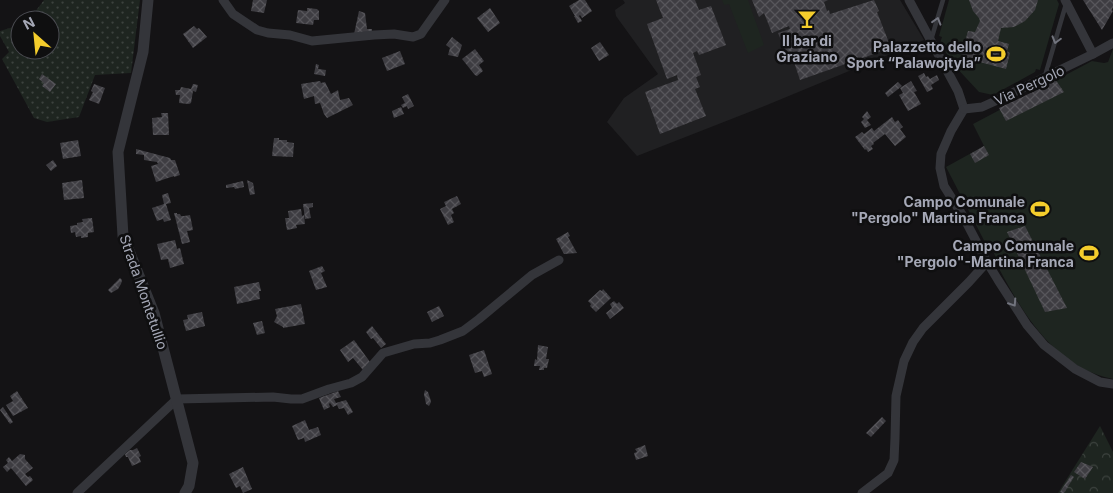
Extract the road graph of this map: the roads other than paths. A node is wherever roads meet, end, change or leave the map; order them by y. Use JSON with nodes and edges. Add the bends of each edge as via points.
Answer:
{"nodes":[{"id":1,"x":148,"y":0,"type":"edge"},
{"id":2,"x":223,"y":0,"type":"edge"},
{"id":3,"x":445,"y":0,"type":"edge"},
{"id":4,"x":909,"y":0,"type":"edge"},
{"id":5,"x":943,"y":0,"type":"edge"},
{"id":6,"x":1065,"y":1,"type":"edge"},
{"id":7,"x":931,"y":41,"type":"junction"},
{"id":8,"x":1113,"y":43,"type":"edge"},
{"id":9,"x":1093,"y":54,"type":"junction"},
{"id":10,"x":1045,"y":77,"type":"junction"},
{"id":11,"x":964,"y":109,"type":"junction"},
{"id":12,"x":559,"y":260,"type":"dead end"},
{"id":13,"x":987,"y":262,"type":"junction"},
{"id":14,"x":1113,"y":384,"type":"edge"},
{"id":15,"x":177,"y":399,"type":"junction"},
{"id":16,"x":77,"y":493,"type":"edge"},
{"id":17,"x":185,"y":493,"type":"edge"},
{"id":18,"x":862,"y":493,"type":"edge"}],
"edges":[{"from":1,"to":15,"type":"street","name":"Strada Montetullio","via":[[143,52],[118,152],[123,236],[154,314]]},
{"from":2,"to":3,"type":"street","via":[[233,14],[257,30],[318,41],[394,34],[413,37],[421,34]]},
{"from":4,"to":7,"type":"street"},
{"from":7,"to":5,"type":"lane","one_way":true},
{"from":6,"to":9,"type":"street"},
{"from":6,"to":10,"type":"lane","one_way":true},
{"from":7,"to":11,"type":"street"},
{"from":8,"to":9,"type":"street","name":"Via Pergolo"},
{"from":9,"to":10,"type":"street","name":"Via Pergolo"},
{"from":10,"to":11,"type":"street","name":"Via Pergolo","via":[[982,107]]},
{"from":11,"to":13,"type":"street","via":[[941,154],[940,168],[944,186]]},
{"from":12,"to":15,"type":"street","via":[[532,275],[463,331],[435,342],[383,352],[362,377],[351,383],[302,399]]},
{"from":13,"to":14,"type":"street","one_way":true,"via":[[1027,325],[1044,345],[1075,369],[1100,382]]},
{"from":13,"to":18,"type":"street","via":[[913,342],[904,361],[896,396],[894,460],[888,473]]},
{"from":15,"to":16,"type":"street"},
{"from":15,"to":17,"type":"street","name":"Strada Montetullio","via":[[193,463]]}]}
